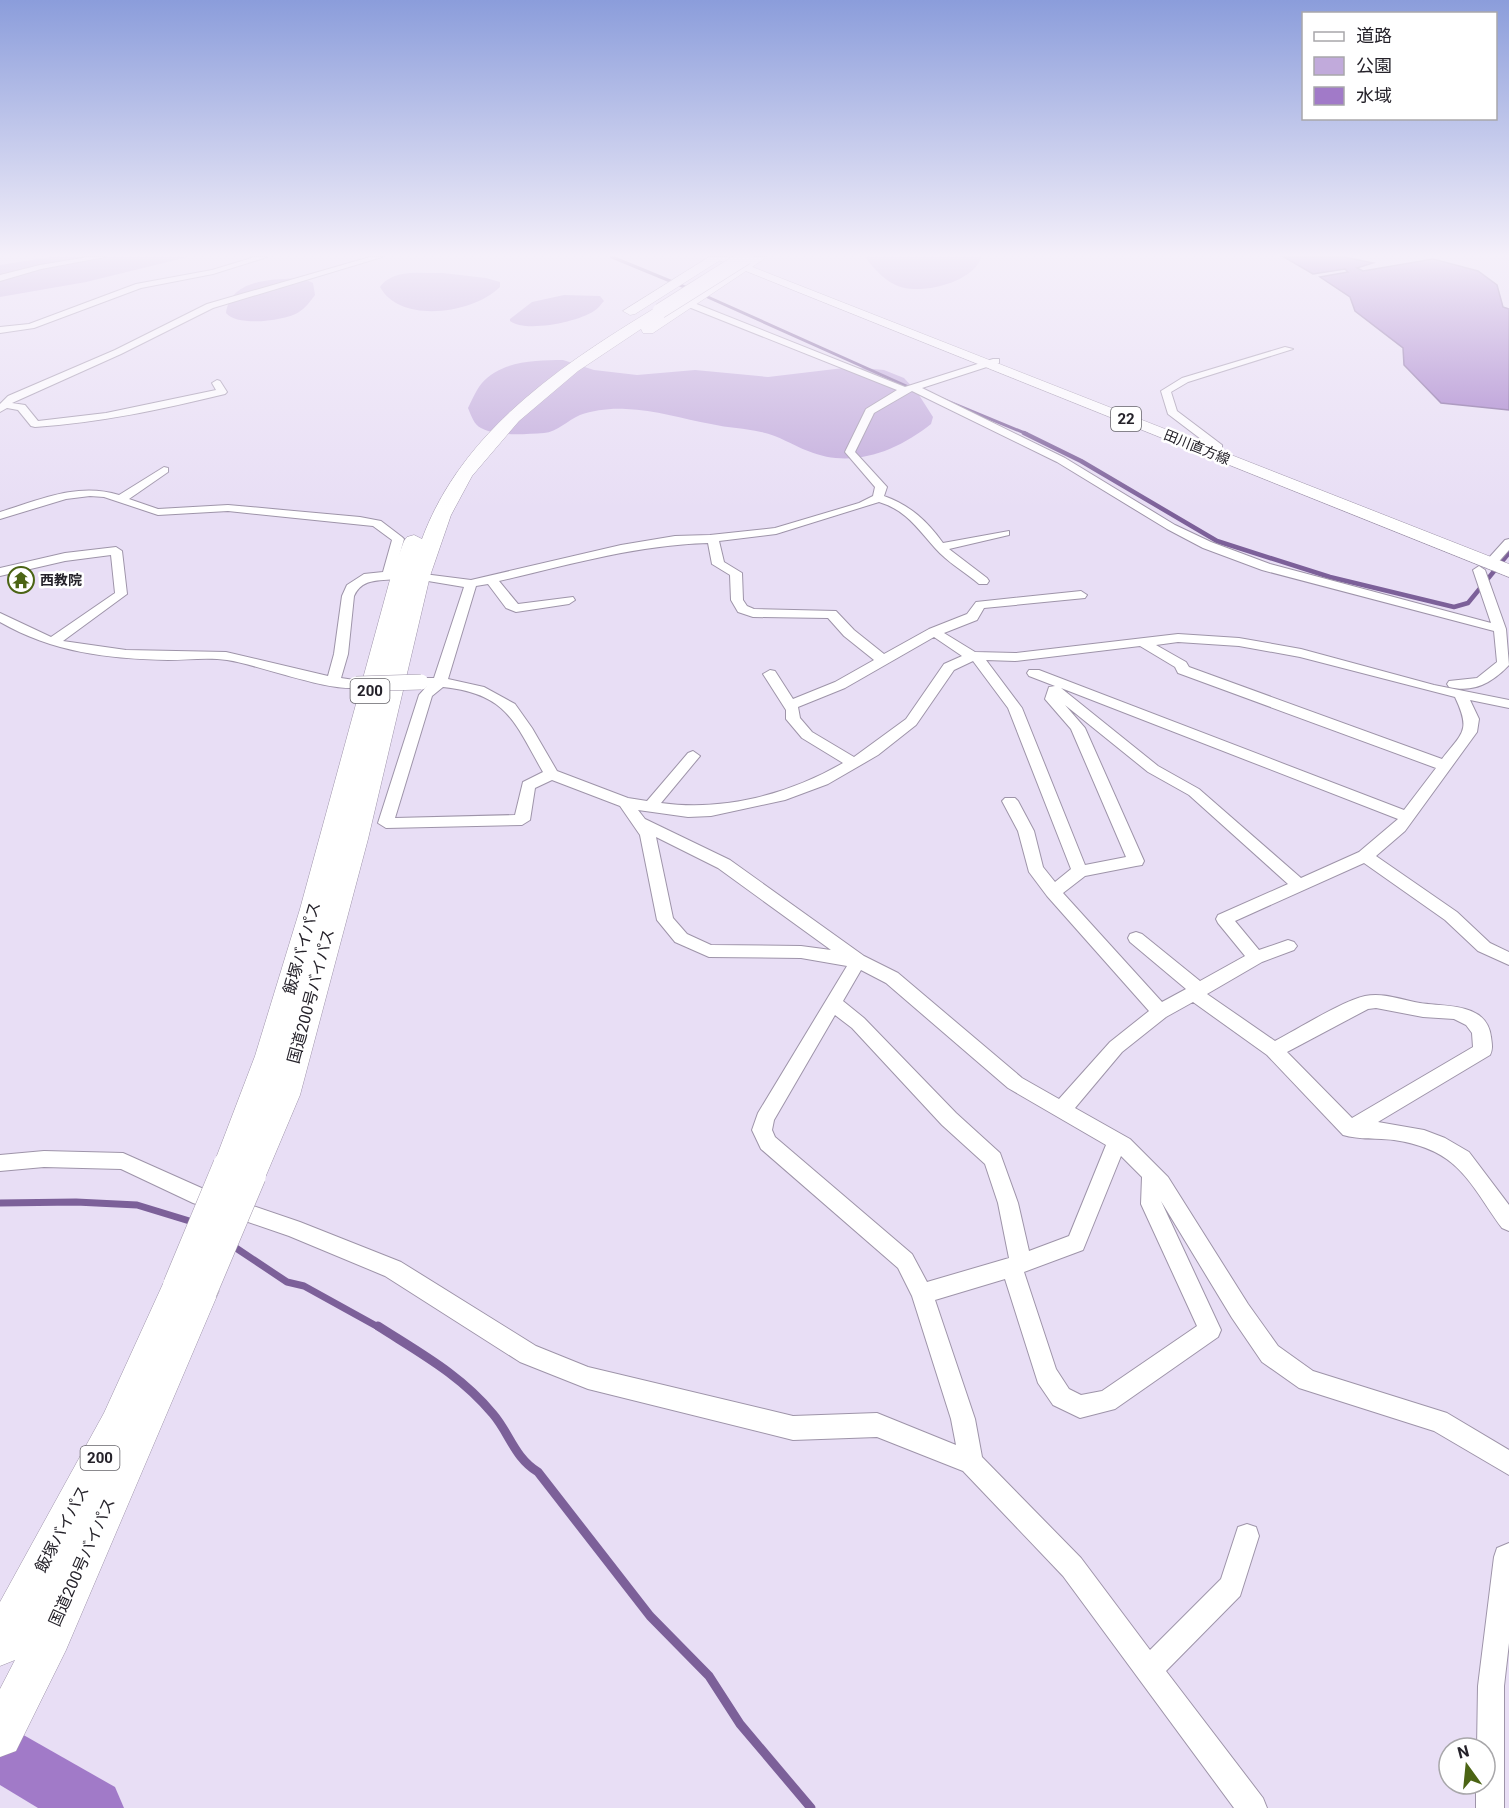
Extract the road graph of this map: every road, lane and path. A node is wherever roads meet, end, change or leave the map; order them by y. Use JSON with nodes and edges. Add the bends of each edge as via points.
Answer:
{"nodes":[{"id":1,"x":139,"y":341,"type":"edge"},
{"id":2,"x":598,"y":341,"type":"edge"},
{"id":3,"x":608,"y":341,"type":"edge"},
{"id":4,"x":631,"y":341,"type":"edge"},
{"id":5,"x":786,"y":341,"type":"edge"},
{"id":6,"x":941,"y":341,"type":"edge"},
{"id":7,"x":1288,"y":349,"type":"dead end"},
{"id":8,"x":991,"y":362,"type":"junction"},
{"id":9,"x":217,"y":383,"type":"dead end"},
{"id":10,"x":910,"y":389,"type":"junction"},
{"id":11,"x":3,"y":407,"type":"edge"},
{"id":12,"x":495,"y":437,"type":"junction"},
{"id":13,"x":1218,"y":447,"type":"junction"},
{"id":14,"x":164,"y":470,"type":"dead end"},
{"id":15,"x":878,"y":498,"type":"junction"},
{"id":16,"x":121,"y":499,"type":"junction"},
{"id":17,"x":0,"y":516,"type":"edge"},
{"id":18,"x":1005,"y":532,"type":"dead end"},
{"id":19,"x":713,"y":539,"type":"junction"},
{"id":20,"x":1509,"y":543,"type":"edge"},
{"id":21,"x":940,"y":547,"type":"junction"},
{"id":22,"x":1494,"y":562,"type":"edge"},
{"id":23,"x":1509,"y":571,"type":"edge"},
{"id":24,"x":0,"y":572,"type":"edge"},
{"id":25,"x":403,"y":576,"type":"junction"},
{"id":26,"x":491,"y":579,"type":"junction"},
{"id":27,"x":984,"y":581,"type":"dead end"},
{"id":28,"x":471,"y":584,"type":"junction"},
{"id":29,"x":1081,"y":595,"type":"dead end"},
{"id":30,"x":569,"y":600,"type":"dead end"},
{"id":31,"x":0,"y":617,"type":"edge"},
{"id":32,"x":1500,"y":629,"type":"junction"},
{"id":33,"x":934,"y":632,"type":"junction"},
{"id":34,"x":52,"y":642,"type":"junction"},
{"id":35,"x":1142,"y":642,"type":"junction"},
{"id":36,"x":974,"y":656,"type":"junction"},
{"id":37,"x":1015,"y":657,"type":"junction"},
{"id":38,"x":883,"y":660,"type":"junction"},
{"id":39,"x":1034,"y":673,"type":"junction"},
{"id":40,"x":770,"y":674,"type":"dead end"},
{"id":41,"x":333,"y":682,"type":"junction"},
{"id":42,"x":440,"y":682,"type":"junction"},
{"id":43,"x":1413,"y":683,"type":"junction"},
{"id":44,"x":1054,"y":690,"type":"junction"},
{"id":45,"x":1460,"y":694,"type":"junction"},
{"id":46,"x":1509,"y":704,"type":"edge"},
{"id":47,"x":790,"y":705,"type":"junction"},
{"id":48,"x":693,"y":756,"type":"dead end"},
{"id":49,"x":854,"y":763,"type":"junction"},
{"id":50,"x":1446,"y":766,"type":"junction"},
{"id":51,"x":552,"y":774,"type":"junction"},
{"id":52,"x":1010,"y":801,"type":"dead end"},
{"id":53,"x":645,"y":815,"type":"junction"},
{"id":54,"x":1408,"y":817,"type":"junction"},
{"id":55,"x":1365,"y":856,"type":"junction"},
{"id":56,"x":1080,"y":871,"type":"junction"},
{"id":57,"x":1299,"y":885,"type":"junction"},
{"id":58,"x":1053,"y":892,"type":"junction"},
{"id":59,"x":1136,"y":938,"type":"dead end"},
{"id":60,"x":1288,"y":946,"type":"dead end"},
{"id":61,"x":1256,"y":958,"type":"junction"},
{"id":62,"x":1509,"y":959,"type":"edge"},
{"id":63,"x":858,"y":961,"type":"junction"},
{"id":64,"x":1196,"y":991,"type":"junction"},
{"id":65,"x":833,"y":1003,"type":"junction"},
{"id":66,"x":1160,"y":1012,"type":"junction"},
{"id":67,"x":1274,"y":1050,"type":"junction"},
{"id":68,"x":1062,"y":1109,"type":"junction"},
{"id":69,"x":1350,"y":1129,"type":"junction"},
{"id":70,"x":1117,"y":1141,"type":"junction"},
{"id":71,"x":0,"y":1162,"type":"edge"},
{"id":72,"x":1152,"y":1173,"type":"junction"},
{"id":73,"x":1509,"y":1222,"type":"edge"},
{"id":74,"x":1016,"y":1265,"type":"junction"},
{"id":75,"x":922,"y":1294,"type":"junction"},
{"id":76,"x":971,"y":1463,"type":"junction"},
{"id":77,"x":1509,"y":1463,"type":"edge"},
{"id":78,"x":1247,"y":1536,"type":"dead end"},
{"id":79,"x":1509,"y":1555,"type":"edge"},
{"id":80,"x":20,"y":1635,"type":"edge"},
{"id":81,"x":1149,"y":1670,"type":"junction"},
{"id":82,"x":0,"y":1735,"type":"edge"},
{"id":83,"x":1253,"y":1808,"type":"edge"},
{"id":84,"x":1490,"y":1808,"type":"edge"}],
"edges":[{"from":1,"to":11,"type":"street","via":[[12,398]]},
{"from":2,"to":25,"type":"highway","number":"200","via":[[538,380],[489,422],[448,474],[421,525]]},
{"from":3,"to":12,"type":"highway","name":"国道200号バイパス","number":"200","via":[[539,391]]},
{"from":4,"to":12,"type":"highway"},
{"from":5,"to":10,"type":"street"},
{"from":6,"to":8,"type":"main road","name":"田川直方線","number":"22"},
{"from":7,"to":13,"type":"street","via":[[1185,380],[1166,391],[1172,412]]},
{"from":8,"to":10,"type":"street"},
{"from":8,"to":13,"type":"main road","name":"田川直方線","number":"22"},
{"from":8,"to":22,"type":"main road","name":"田川直方線","number":"22"},
{"from":9,"to":11,"type":"street","via":[[222,392],[49,424],[35,424],[21,407]]},
{"from":10,"to":15,"type":"street","via":[[870,411],[850,452],[881,488]]},
{"from":10,"to":32,"type":"street","via":[[1061,460],[1207,545],[1266,567]]},
{"from":12,"to":25,"type":"highway","name":"国道200号バイパス","number":"200","via":[[451,494],[431,539]]},
{"from":13,"to":22,"type":"main road","name":"田川直方線","number":"22"},
{"from":14,"to":16,"type":"street"},
{"from":15,"to":19,"type":"street","via":[[777,531]]},
{"from":15,"to":21,"type":"street","via":[[897,503],[914,515]]},
{"from":16,"to":17,"type":"street","via":[[82,493]]},
{"from":16,"to":25,"type":"street","via":[[159,512],[228,508],[377,523],[398,539]]},
{"from":18,"to":21,"type":"street"},
{"from":19,"to":26,"type":"street","via":[[675,540],[621,549]]},
{"from":19,"to":38,"type":"street","via":[[718,564],[736,573],[737,600],[742,609],[753,613],[831,614]]},
{"from":20,"to":22,"type":"street"},
{"from":21,"to":27,"type":"street"},
{"from":22,"to":23,"type":"main road","name":"田川直方線","number":"22"},
{"from":22,"to":32,"type":"street"},
{"from":24,"to":34,"type":"street","via":[[64,556],[116,551],[122,594]]},
{"from":25,"to":28,"type":"street"},
{"from":25,"to":41,"type":"street","via":[[368,577],[352,585],[342,654]]},
{"from":25,"to":80,"type":"highway","name":"国道200号バイパス","number":"200","bridge":true,"via":[[355,839],[284,1095],[239,1171],[190,1288]]},
{"from":26,"to":28,"type":"street"},
{"from":26,"to":30,"type":"street","via":[[516,608]]},
{"from":28,"to":42,"type":"street"},
{"from":29,"to":33,"type":"street","via":[[980,605],[972,617]]},
{"from":31,"to":34,"type":"street"},
{"from":32,"to":43,"type":"street","via":[[1504,663],[1479,685],[1425,679]]},
{"from":33,"to":36,"type":"street"},
{"from":33,"to":38,"type":"street"},
{"from":34,"to":41,"type":"street","via":[[80,651],[126,655],[225,656]]},
{"from":35,"to":37,"type":"street"},
{"from":35,"to":43,"type":"street","via":[[1178,638],[1239,642],[1301,653]]},
{"from":35,"to":50,"type":"street","via":[[1181,665],[1183,670]]},
{"from":36,"to":37,"type":"street"},
{"from":36,"to":49,"type":"street","via":[[949,667],[911,722]]},
{"from":36,"to":56,"type":"street","via":[[1015,708]]},
{"from":37,"to":39,"type":"street"},
{"from":38,"to":47,"type":"street","via":[[840,685]]},
{"from":39,"to":44,"type":"street"},
{"from":39,"to":54,"type":"street"},
{"from":40,"to":47,"type":"street"},
{"from":41,"to":42,"type":"street","bridge":true},
{"from":42,"to":51,"type":"street","via":[[484,691],[511,707]]},
{"from":42,"to":51,"type":"street","via":[[426,695],[386,824],[522,820],[528,785]]},
{"from":43,"to":45,"type":"street"},
{"from":44,"to":56,"type":"street","via":[[1052,699],[1078,728],[1136,861]]},
{"from":44,"to":57,"type":"street","via":[[1153,769],[1194,792]]},
{"from":45,"to":46,"type":"street"},
{"from":45,"to":50,"type":"street","via":[[1472,719],[1470,732]]},
{"from":47,"to":49,"type":"street","via":[[793,719],[807,735]]},
{"from":48,"to":53,"type":"street"},
{"from":49,"to":53,"type":"street","via":[[824,781],[780,797],[711,811]]},
{"from":50,"to":54,"type":"street"},
{"from":51,"to":53,"type":"street"},
{"from":52,"to":58,"type":"street","via":[[1026,831],[1035,868]]},
{"from":53,"to":63,"type":"street","via":[[724,864]]},
{"from":53,"to":63,"type":"street","via":[[665,920],[681,938],[709,951],[801,952]]},
{"from":54,"to":55,"type":"street"},
{"from":55,"to":57,"type":"street"},
{"from":55,"to":62,"type":"street","via":[[1451,916],[1484,947]]},
{"from":56,"to":58,"type":"street"},
{"from":57,"to":61,"type":"street","via":[[1224,920]]},
{"from":58,"to":66,"type":"street"},
{"from":59,"to":64,"type":"street"},
{"from":60,"to":61,"type":"street"},
{"from":61,"to":64,"type":"street"},
{"from":63,"to":65,"type":"street"},
{"from":63,"to":68,"type":"street","via":[[892,978],[1016,1083]]},
{"from":64,"to":66,"type":"street"},
{"from":64,"to":67,"type":"street"},
{"from":65,"to":74,"type":"street","via":[[858,1023],[949,1119],[993,1159],[1008,1203]]},
{"from":65,"to":75,"type":"street","via":[[762,1130],[768,1143],[905,1261]]},
{"from":66,"to":68,"type":"street","via":[[1116,1047]]},
{"from":67,"to":69,"type":"street"},
{"from":67,"to":69,"type":"street","via":[[1364,1003],[1376,1001],[1457,1012],[1472,1020],[1481,1031],[1483,1050]]},
{"from":68,"to":70,"type":"street"},
{"from":69,"to":73,"type":"street","via":[[1393,1131],[1446,1147],[1464,1159]]},
{"from":70,"to":72,"type":"street"},
{"from":70,"to":74,"type":"street","via":[[1076,1243]]},
{"from":71,"to":76,"type":"street","via":[[123,1161],[200,1197],[293,1228],[393,1269],[528,1353],[588,1378],[793,1428],[877,1425]]},
{"from":72,"to":74,"type":"street","via":[[1151,1204],[1210,1330],[1107,1401],[1080,1407],[1061,1397],[1046,1376]]},
{"from":72,"to":77,"type":"street","via":[[1270,1354],[1307,1380],[1439,1422]]},
{"from":74,"to":75,"type":"street"},
{"from":75,"to":76,"type":"street","via":[[963,1419]]},
{"from":76,"to":81,"type":"street","via":[[1072,1567]]},
{"from":78,"to":81,"type":"street","via":[[1231,1587]]},
{"from":79,"to":84,"type":"street","via":[[1491,1686]]},
{"from":80,"to":82,"type":"highway","name":"国道200号バイパス","number":"200"},
{"from":81,"to":83,"type":"street"}]}
